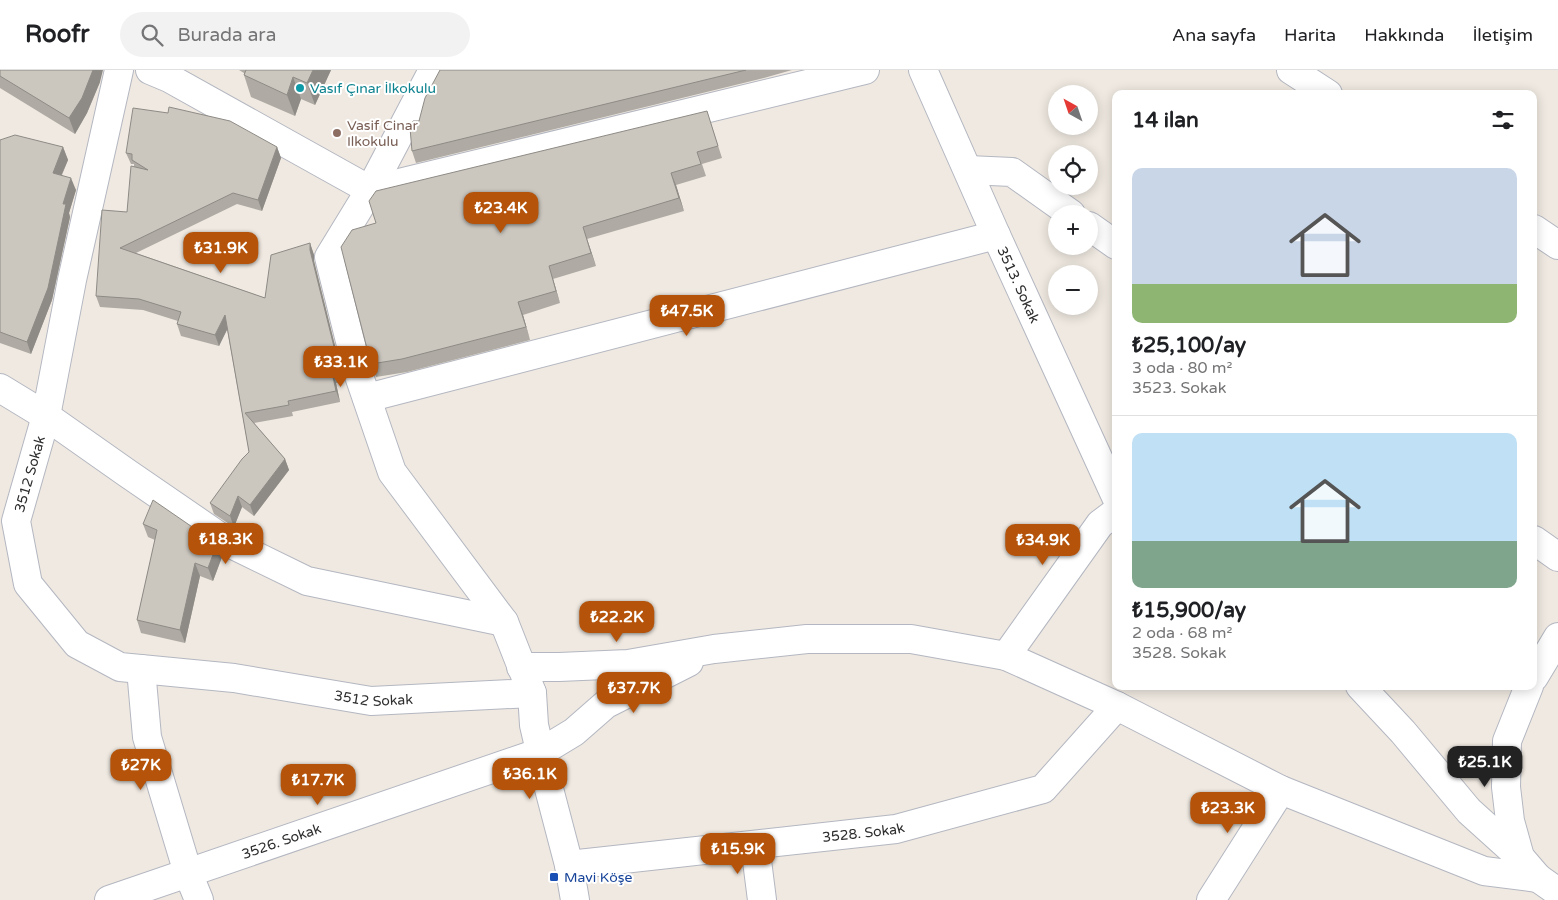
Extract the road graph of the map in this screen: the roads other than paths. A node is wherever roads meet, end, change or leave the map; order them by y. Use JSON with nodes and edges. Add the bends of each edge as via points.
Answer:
{"nodes":[{"id":1,"x":119,"y":70,"type":"edge"},
{"id":2,"x":150,"y":70,"type":"edge"},
{"id":3,"x":433,"y":70,"type":"edge"},
{"id":4,"x":865,"y":70,"type":"edge"},
{"id":5,"x":923,"y":70,"type":"edge"},
{"id":6,"x":1292,"y":70,"type":"edge"},
{"id":7,"x":1322,"y":90,"type":"edge"},
{"id":8,"x":968,"y":170,"type":"junction"},
{"id":9,"x":370,"y":190,"type":"junction"},
{"id":10,"x":1058,"y":205,"type":"edge"},
{"id":11,"x":1537,"y":231,"type":"edge"},
{"id":12,"x":1098,"y":232,"type":"edge"},
{"id":13,"x":996,"y":236,"type":"junction"},
{"id":14,"x":1112,"y":242,"type":"edge"},
{"id":15,"x":1558,"y":245,"type":"edge"},
{"id":16,"x":0,"y":388,"type":"edge"},
{"id":17,"x":367,"y":398,"type":"junction"},
{"id":18,"x":46,"y":416,"type":"junction"},
{"id":19,"x":1112,"y":488,"type":"edge"},
{"id":20,"x":1112,"y":515,"type":"edge"},
{"id":21,"x":1537,"y":542,"type":"edge"},
{"id":22,"x":1558,"y":557,"type":"edge"},
{"id":23,"x":504,"y":622,"type":"junction"},
{"id":24,"x":1558,"y":637,"type":"edge"},
{"id":25,"x":714,"y":649,"type":"junction"},
{"id":26,"x":1006,"y":656,"type":"junction"},
{"id":27,"x":521,"y":667,"type":"junction"},
{"id":28,"x":141,"y":669,"type":"junction"},
{"id":29,"x":1537,"y":672,"type":"edge"},
{"id":30,"x":1364,"y":690,"type":"edge"},
{"id":31,"x":1527,"y":690,"type":"edge"},
{"id":32,"x":532,"y":693,"type":"junction"},
{"id":33,"x":1117,"y":706,"type":"junction"},
{"id":34,"x":541,"y":752,"type":"junction"},
{"id":35,"x":1281,"y":790,"type":"junction"},
{"id":36,"x":755,"y":845,"type":"junction"},
{"id":37,"x":1520,"y":857,"type":"junction"},
{"id":38,"x":569,"y":866,"type":"junction"},
{"id":39,"x":188,"y":873,"type":"junction"},
{"id":40,"x":1548,"y":885,"type":"edge"},
{"id":41,"x":109,"y":900,"type":"edge"},
{"id":42,"x":199,"y":900,"type":"edge"},
{"id":43,"x":575,"y":900,"type":"edge"},
{"id":44,"x":762,"y":900,"type":"edge"},
{"id":45,"x":1211,"y":900,"type":"edge"}],
"edges":[{"from":1,"to":18,"type":"street","name":"3512 Sokak","via":[[72,280]]},
{"from":2,"to":9,"type":"street"},
{"from":3,"to":9,"type":"street"},
{"from":4,"to":9,"type":"street"},
{"from":5,"to":8,"type":"street","name":"3513. Sokak"},
{"from":6,"to":7,"type":"street"},
{"from":8,"to":10,"type":"street","via":[[1012,172]]},
{"from":8,"to":13,"type":"street","name":"3513. Sokak"},
{"from":9,"to":17,"type":"street","via":[[329,257]]},
{"from":11,"to":15,"type":"street"},
{"from":12,"to":14,"type":"street"},
{"from":13,"to":17,"type":"street"},
{"from":13,"to":19,"type":"street","name":"3513. Sokak"},
{"from":16,"to":18,"type":"street"},
{"from":17,"to":23,"type":"street","via":[[392,472]]},
{"from":18,"to":23,"type":"street","via":[[229,543],[307,581]]},
{"from":18,"to":28,"type":"street","name":"3512 Sokak","via":[[16,521],[28,584],[77,644],[120,667]]},
{"from":20,"to":26,"type":"street","via":[[1100,524]]},
{"from":21,"to":22,"type":"street"},
{"from":23,"to":27,"type":"street"},
{"from":24,"to":29,"type":"street"},
{"from":25,"to":26,"type":"street","via":[[807,640],[911,640]]},
{"from":25,"to":27,"type":"street","via":[[628,664]]},
{"from":25,"to":34,"type":"street","name":"3526. Sokak","via":[[606,704],[574,732]]},
{"from":26,"to":33,"type":"street"},
{"from":27,"to":32,"type":"street"},
{"from":28,"to":32,"type":"street","name":"3512 Sokak","via":[[234,678],[371,701]]},
{"from":28,"to":39,"type":"street","via":[[147,737]]},
{"from":30,"to":37,"type":"street","via":[[1469,810]]},
{"from":31,"to":37,"type":"street","via":[[1507,741],[1506,787],[1510,821]]},
{"from":32,"to":34,"type":"street","via":[[534,726]]},
{"from":33,"to":35,"type":"street"},
{"from":33,"to":36,"type":"street","name":"3528. Sokak","via":[[1043,789],[896,829]]},
{"from":34,"to":38,"type":"street"},
{"from":34,"to":39,"type":"street","name":"3526. Sokak"},
{"from":35,"to":40,"type":"street","via":[[1484,871]]},
{"from":35,"to":45,"type":"street"},
{"from":36,"to":38,"type":"street","name":"3528. Sokak"},
{"from":36,"to":44,"type":"street"},
{"from":37,"to":40,"type":"street"},
{"from":38,"to":43,"type":"street"},
{"from":39,"to":41,"type":"street","name":"3526. Sokak"},
{"from":39,"to":42,"type":"street"}]}
